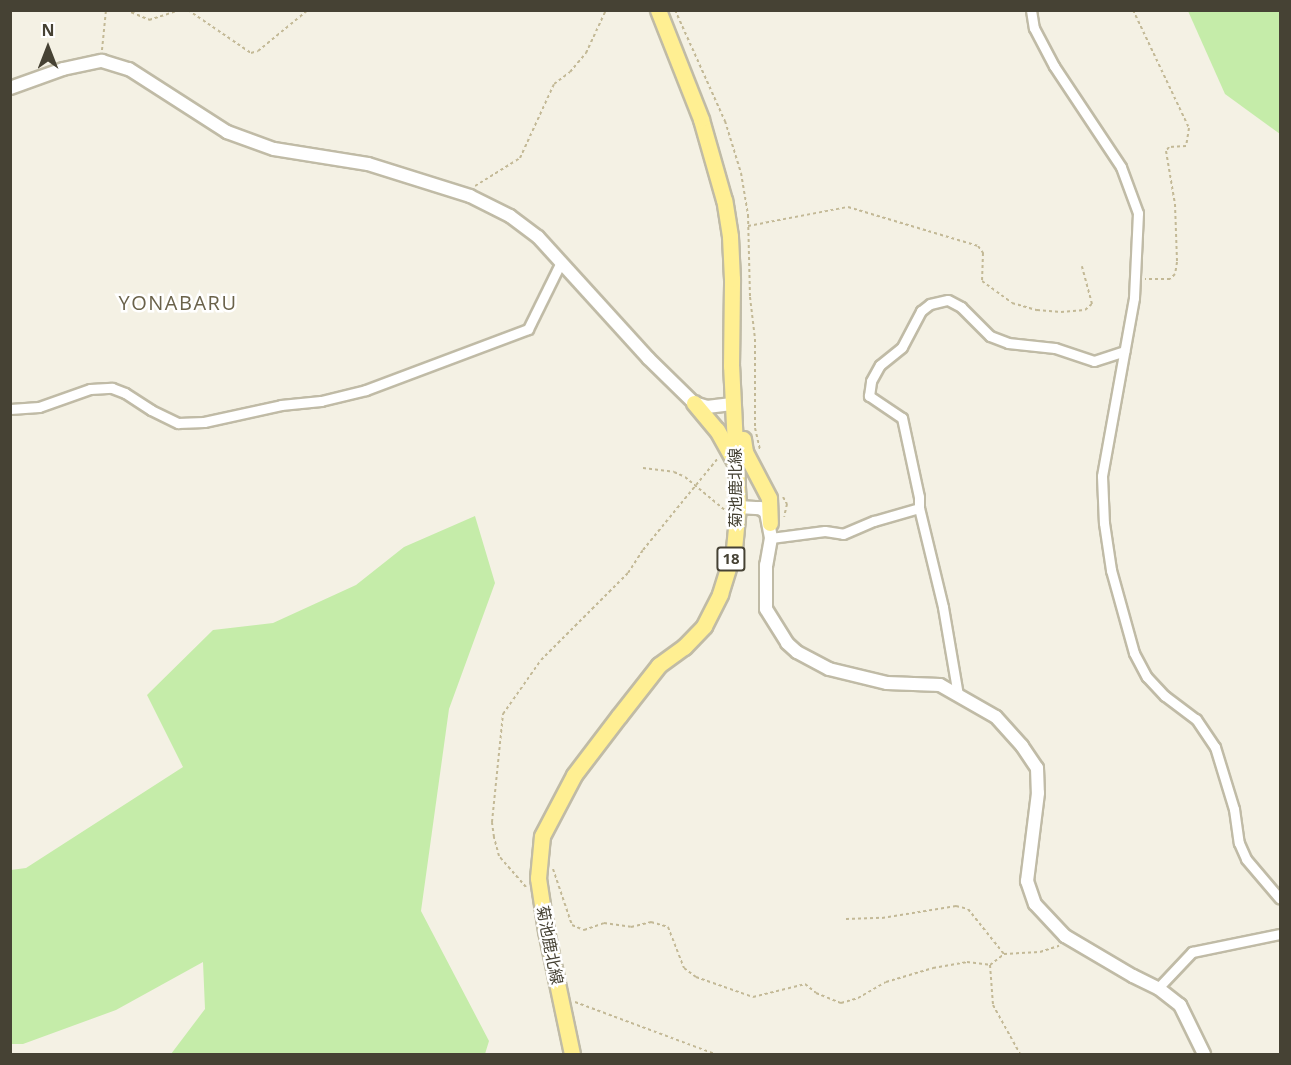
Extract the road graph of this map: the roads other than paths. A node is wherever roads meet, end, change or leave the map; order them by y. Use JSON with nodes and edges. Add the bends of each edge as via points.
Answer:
{"nodes":[{"id":1,"x":658,"y":10,"type":"edge"},
{"id":2,"x":1030,"y":10,"type":"edge"},
{"id":3,"x":10,"y":88,"type":"edge"},
{"id":4,"x":561,"y":262,"type":"junction"},
{"id":5,"x":1124,"y":351,"type":"junction"},
{"id":6,"x":732,"y":396,"type":"junction"},
{"id":7,"x":694,"y":403,"type":"junction"},
{"id":8,"x":10,"y":409,"type":"edge"},
{"id":9,"x":737,"y":466,"type":"junction"},
{"id":10,"x":919,"y":508,"type":"junction"},
{"id":11,"x":737,"y":510,"type":"junction"},
{"id":12,"x":770,"y":531,"type":"junction"},
{"id":13,"x":958,"y":695,"type":"junction"},
{"id":14,"x":1281,"y":899,"type":"edge"},
{"id":15,"x":1281,"y":934,"type":"edge"},
{"id":16,"x":1158,"y":988,"type":"junction"},
{"id":17,"x":572,"y":1054,"type":"edge"},
{"id":18,"x":1204,"y":1054,"type":"edge"}],
"edges":[{"from":1,"to":6,"type":"main road","name":"菊池鹿北線","number":"18","via":[[700,119],[724,200],[732,279]]},
{"from":2,"to":5,"type":"street","via":[[1034,28],[1054,66],[1107,144],[1138,213],[1136,279]]},
{"from":3,"to":4,"type":"street","via":[[63,69],[102,61],[129,69],[237,136],[274,149],[368,164],[470,196],[510,216],[538,237]]},
{"from":4,"to":7,"type":"street"},
{"from":4,"to":8,"type":"street","via":[[528,329],[366,390],[204,422],[178,423],[112,388],[90,389],[39,407]]},
{"from":5,"to":10,"type":"street","via":[[1094,361],[1055,348],[1008,343],[990,336],[961,307],[948,300],[930,304],[921,311],[902,346],[880,365],[871,381],[869,396],[902,418],[920,497]]},
{"from":5,"to":14,"type":"street","via":[[1102,476],[1111,570],[1134,653],[1147,677],[1196,720],[1215,747],[1234,809],[1239,843],[1246,859]]},
{"from":6,"to":7,"type":"street","via":[[707,407]]},
{"from":6,"to":9,"type":"main road","name":"菊池鹿北線","number":"18"},
{"from":6,"to":12,"type":"main road","via":[[745,452],[769,498]]},
{"from":7,"to":9,"type":"main road","via":[[728,447]]},
{"from":9,"to":11,"type":"main road","name":"菊池鹿北線","number":"18"},
{"from":10,"to":12,"type":"street","via":[[843,534]]},
{"from":10,"to":13,"type":"street","via":[[943,607]]},
{"from":11,"to":12,"type":"street","via":[[760,508],[766,512]]},
{"from":11,"to":17,"type":"main road","name":"菊池鹿北線","number":"18","via":[[734,549],[720,594],[704,626],[659,665],[619,716],[574,775],[542,836],[538,878]]},
{"from":12,"to":13,"type":"street","via":[[766,609],[786,644],[829,669],[886,683],[940,686]]},
{"from":13,"to":16,"type":"street","via":[[996,717],[1037,768],[1038,793],[1027,881],[1035,904],[1065,936]]},
{"from":15,"to":16,"type":"street","via":[[1192,952]]},
{"from":16,"to":18,"type":"street","via":[[1180,1005]]}]}
